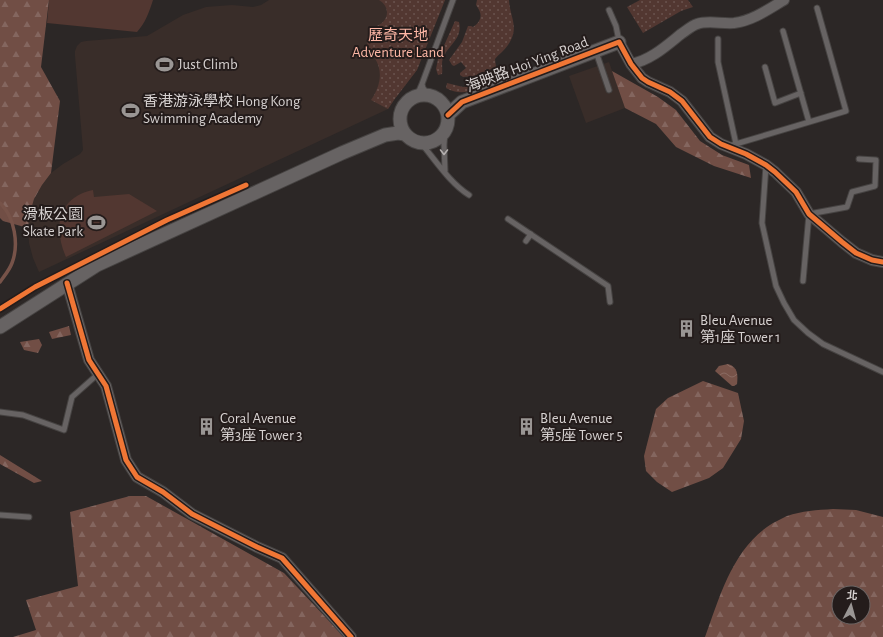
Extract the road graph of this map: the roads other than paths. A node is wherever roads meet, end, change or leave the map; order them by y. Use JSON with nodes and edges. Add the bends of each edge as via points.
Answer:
{"nodes":[{"id":1,"x":453,"y":0,"type":"edge"},
{"id":2,"x":784,"y":0,"type":"edge"},
{"id":3,"x":817,"y":8,"type":"dead end"},
{"id":4,"x":609,"y":10,"type":"dead end"},
{"id":5,"x":783,"y":31,"type":"dead end"},
{"id":6,"x":718,"y":38,"type":"dead end"},
{"id":7,"x":619,"y":42,"type":"junction"},
{"id":8,"x":596,"y":51,"type":"junction"},
{"id":9,"x":631,"y":64,"type":"junction"},
{"id":10,"x":765,"y":67,"type":"dead end"},
{"id":11,"x":609,"y":90,"type":"dead end"},
{"id":12,"x":430,"y":93,"type":"junction"},
{"id":13,"x":801,"y":93,"type":"junction"},
{"id":14,"x":462,"y":102,"type":"junction"},
{"id":15,"x":448,"y":115,"type":"junction"},
{"id":16,"x":400,"y":118,"type":"junction"},
{"id":17,"x":809,"y":122,"type":"junction"},
{"id":18,"x":446,"y":131,"type":"junction"},
{"id":19,"x":405,"y":134,"type":"junction"},
{"id":20,"x":385,"y":135,"type":"junction"},
{"id":21,"x":421,"y":144,"type":"junction"},
{"id":22,"x":732,"y":145,"type":"junction"},
{"id":23,"x":859,"y":159,"type":"dead end"},
{"id":24,"x":766,"y":165,"type":"junction"},
{"id":25,"x":445,"y":172,"type":"junction"},
{"id":26,"x":469,"y":195,"type":"dead end"},
{"id":27,"x":809,"y":214,"type":"junction"},
{"id":28,"x":508,"y":219,"type":"dead end"},
{"id":29,"x":531,"y":234,"type":"junction"},
{"id":30,"x":526,"y":241,"type":"dead end"},
{"id":31,"x":883,"y":262,"type":"edge"},
{"id":32,"x":803,"y":281,"type":"dead end"},
{"id":33,"x":67,"y":283,"type":"junction"},
{"id":34,"x":610,"y":302,"type":"dead end"},
{"id":35,"x":1,"y":325,"type":"edge"},
{"id":36,"x":883,"y":372,"type":"edge"},
{"id":37,"x":98,"y":374,"type":"junction"},
{"id":38,"x":0,"y":412,"type":"edge"},
{"id":39,"x":0,"y":515,"type":"edge"},
{"id":40,"x":29,"y":517,"type":"dead end"},
{"id":41,"x":351,"y":637,"type":"edge"}],
"edges":[{"from":1,"to":12,"type":"lane"},
{"from":2,"to":9,"type":"street","via":[[761,14],[742,21],[697,24],[650,57]]},
{"from":3,"to":17,"type":"lane","via":[[846,111]]},
{"from":4,"to":7,"type":"lane"},
{"from":5,"to":13,"type":"lane"},
{"from":6,"to":22,"type":"lane","via":[[718,62]]},
{"from":7,"to":8,"type":"street","name":"海映路 Hoi Ying Road"},
{"from":7,"to":9,"type":"street"},
{"from":8,"to":11,"type":"lane"},
{"from":8,"to":14,"type":"street","name":"海映路 Hoi Ying Road"},
{"from":9,"to":22,"type":"street","via":[[645,80],[682,101],[710,137],[715,141]]},
{"from":10,"to":13,"type":"lane","via":[[775,103]]},
{"from":12,"to":14,"type":"street","name":"海映路 Hoi Ying Road"},
{"from":12,"to":15,"type":"street","via":[[445,107]]},
{"from":12,"to":16,"type":"street","name":"海映路 Hoi Ying Road","via":[[409,100],[401,110]]},
{"from":13,"to":17,"type":"lane"},
{"from":14,"to":15,"type":"street","name":"海映路 Hoi Ying Road"},
{"from":15,"to":18,"type":"street"},
{"from":16,"to":19,"type":"street","via":[[401,128]]},
{"from":16,"to":20,"type":"street","name":"海映路 Hoi Ying Road"},
{"from":17,"to":22,"type":"lane"},
{"from":18,"to":21,"type":"street","via":[[435,141]]},
{"from":18,"to":25,"type":"lane","one_way":true},
{"from":19,"to":20,"type":"street","name":"海映路 Hoi Ying Road"},
{"from":19,"to":21,"type":"street"},
{"from":20,"to":33,"type":"street","name":"海映路 Hoi Ying Road","via":[[97,265]]},
{"from":21,"to":25,"type":"lane"},
{"from":22,"to":24,"type":"street"},
{"from":23,"to":27,"type":"lane","via":[[876,160],[875,186],[852,192],[847,207]]},
{"from":24,"to":27,"type":"street","via":[[796,192]]},
{"from":24,"to":36,"type":"lane","via":[[762,222],[776,286],[784,304],[794,320],[823,344]]},
{"from":25,"to":26,"type":"lane","via":[[450,181]]},
{"from":27,"to":31,"type":"street","via":[[856,253]]},
{"from":27,"to":32,"type":"lane"},
{"from":28,"to":29,"type":"lane"},
{"from":29,"to":30,"type":"lane"},
{"from":29,"to":34,"type":"lane","via":[[608,286]]},
{"from":33,"to":35,"type":"street","name":"海映路 Hoi Ying Road"},
{"from":33,"to":37,"type":"street","via":[[89,360]]},
{"from":37,"to":38,"type":"lane","via":[[72,397],[64,430],[23,415]]},
{"from":37,"to":41,"type":"street","via":[[106,386],[126,460],[137,477],[163,492],[192,514],[282,558]]},
{"from":39,"to":40,"type":"lane"}]}
